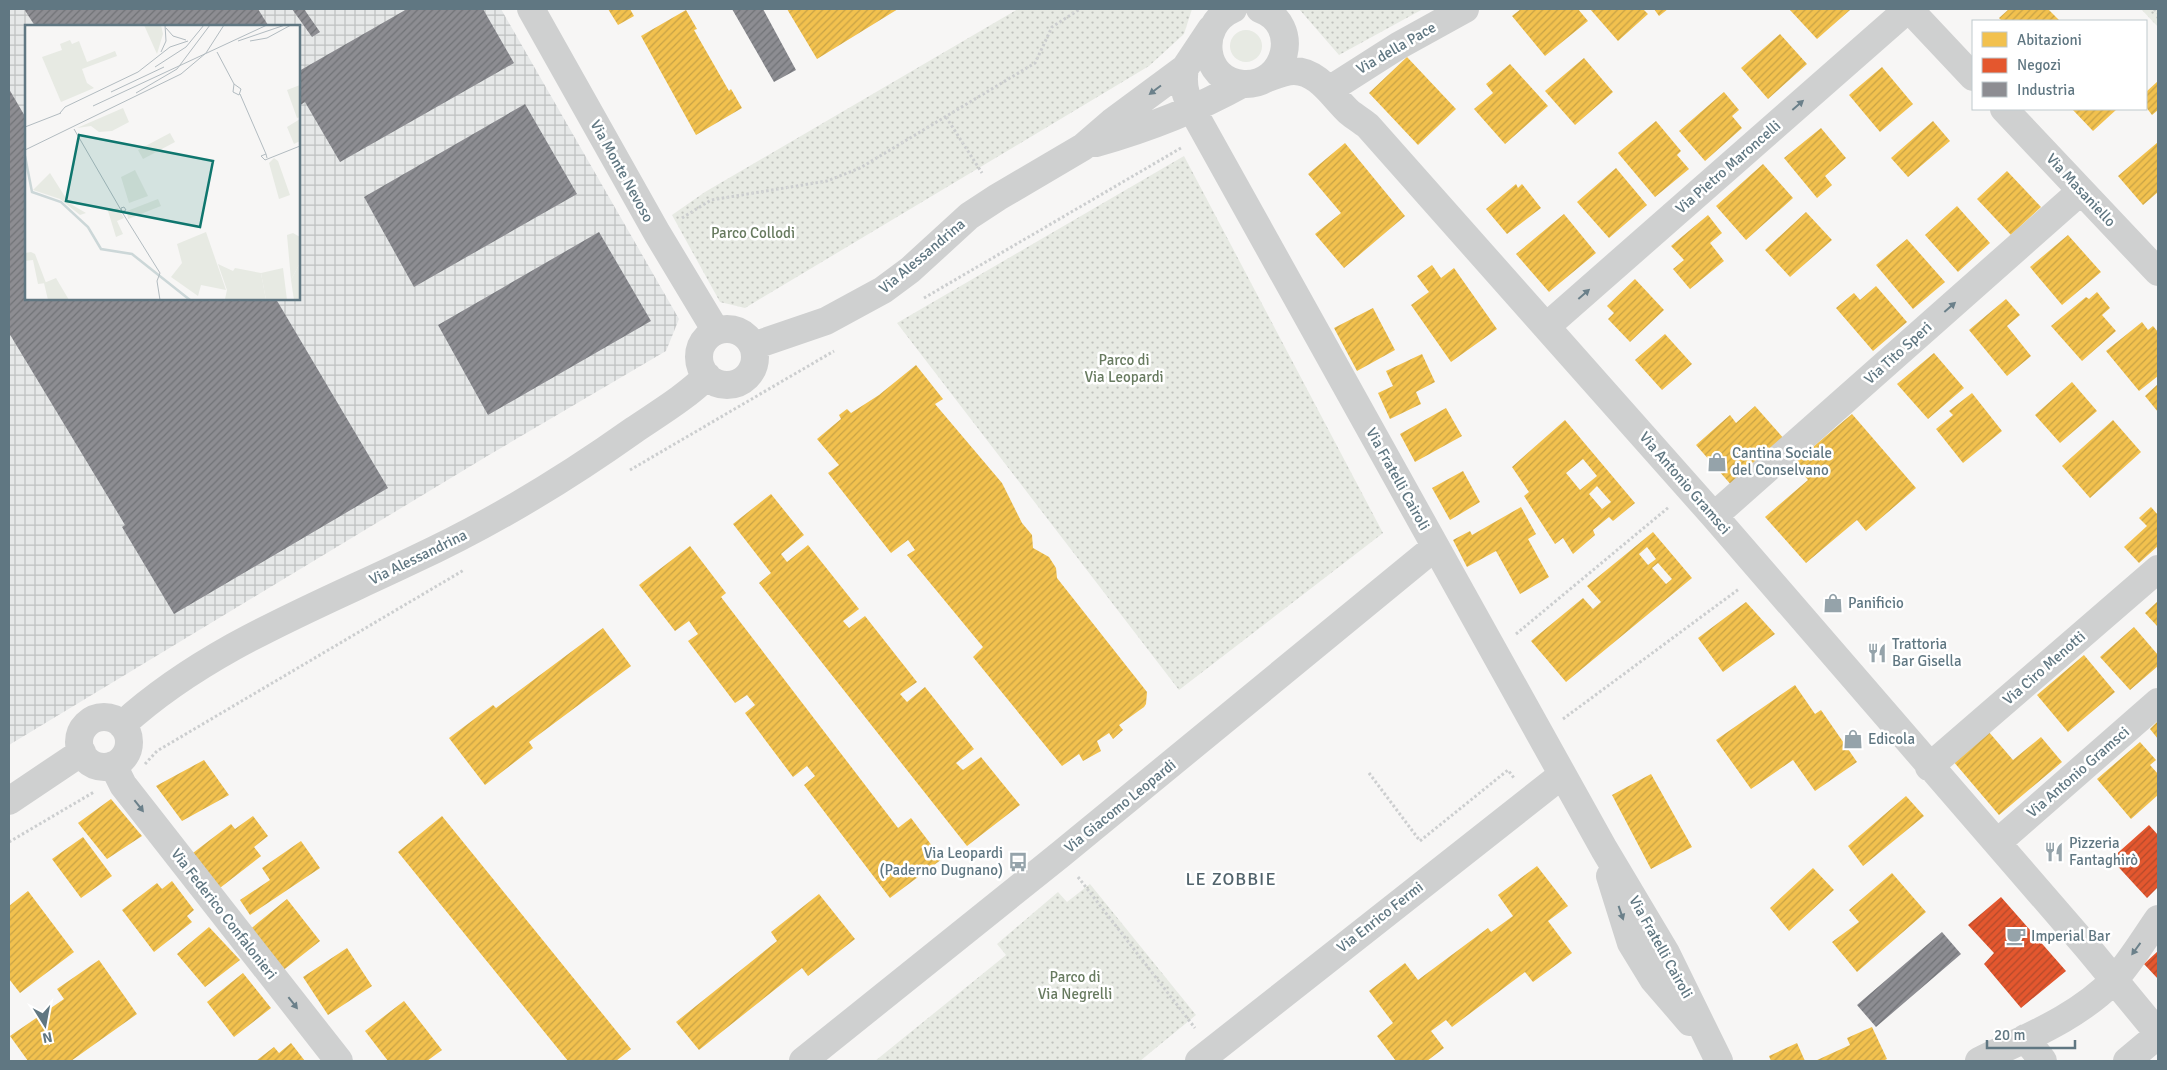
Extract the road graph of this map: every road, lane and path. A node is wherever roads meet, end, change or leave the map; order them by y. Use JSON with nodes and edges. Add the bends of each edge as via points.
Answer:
{"nodes":[{"id":1,"x":531,"y":9,"type":"edge"},
{"id":2,"x":1080,"y":9,"type":"edge"},
{"id":3,"x":1260,"y":9,"type":"edge"},
{"id":4,"x":1465,"y":9,"type":"edge"},
{"id":5,"x":1908,"y":9,"type":"edge"},
{"id":6,"x":2154,"y":9,"type":"edge"},
{"id":7,"x":2158,"y":13,"type":"edge"},
{"id":8,"x":1219,"y":18,"type":"edge"},
{"id":9,"x":1284,"y":31,"type":"junction"},
{"id":10,"x":1185,"y":68,"type":"junction"},
{"id":11,"x":1972,"y":76,"type":"edge"},
{"id":12,"x":1255,"y":81,"type":"junction"},
{"id":13,"x":1335,"y":86,"type":"junction"},
{"id":14,"x":1192,"y":108,"type":"junction"},
{"id":15,"x":2005,"y":110,"type":"edge"},
{"id":16,"x":946,"y":117,"type":"junction"},
{"id":17,"x":1207,"y":137,"type":"junction"},
{"id":18,"x":1083,"y":147,"type":"junction"},
{"id":19,"x":2081,"y":191,"type":"junction"},
{"id":20,"x":998,"y":197,"type":"junction"},
{"id":21,"x":657,"y":233,"type":"junction"},
{"id":22,"x":2158,"y":272,"type":"edge"},
{"id":23,"x":915,"y":303,"type":"dead end"},
{"id":24,"x":1547,"y":326,"type":"junction"},
{"id":25,"x":716,"y":332,"type":"junction"},
{"id":26,"x":753,"y":346,"type":"junction"},
{"id":27,"x":838,"y":348,"type":"dead end"},
{"id":28,"x":707,"y":376,"type":"junction"},
{"id":29,"x":626,"y":473,"type":"dead end"},
{"id":30,"x":1670,"y":507,"type":"dead end"},
{"id":31,"x":1714,"y":516,"type":"junction"},
{"id":32,"x":1435,"y":547,"type":"junction"},
{"id":33,"x":466,"y":568,"type":"dead end"},
{"id":34,"x":2158,"y":568,"type":"edge"},
{"id":35,"x":1740,"y":588,"type":"dead end"},
{"id":36,"x":1494,"y":652,"type":"junction"},
{"id":37,"x":2158,"y":702,"type":"edge"},
{"id":38,"x":122,"y":725,"type":"junction"},
{"id":39,"x":1541,"y":736,"type":"junction"},
{"id":40,"x":82,"y":752,"type":"junction"},
{"id":41,"x":1929,"y":766,"type":"junction"},
{"id":42,"x":1368,"y":773,"type":"dead end"},
{"id":43,"x":118,"y":775,"type":"junction"},
{"id":44,"x":1562,"y":775,"type":"junction"},
{"id":45,"x":1529,"y":799,"type":"junction"},
{"id":46,"x":9,"y":800,"type":"edge"},
{"id":47,"x":9,"y":842,"type":"edge"},
{"id":48,"x":1997,"y":843,"type":"junction"},
{"id":49,"x":1061,"y":854,"type":"junction"},
{"id":50,"x":2158,"y":919,"type":"edge"},
{"id":51,"x":2114,"y":980,"type":"junction"},
{"id":52,"x":2158,"y":1034,"type":"edge"},
{"id":53,"x":2026,"y":1038,"type":"junction"},
{"id":54,"x":1715,"y":1055,"type":"edge"},
{"id":55,"x":1205,"y":1056,"type":"edge"},
{"id":56,"x":338,"y":1061,"type":"edge"},
{"id":57,"x":803,"y":1061,"type":"edge"},
{"id":58,"x":1979,"y":1061,"type":"edge"},
{"id":59,"x":2042,"y":1061,"type":"edge"},
{"id":60,"x":2127,"y":1061,"type":"edge"}],
"edges":[{"from":1,"to":21,"type":"street","name":"Via Monte Nevoso"},
{"from":2,"to":16,"type":"path","via":[[1052,27],[1035,63]]},
{"from":3,"to":9,"type":"street","name":"Via Antonio Gramsci","via":[[1277,20]]},
{"from":4,"to":13,"type":"street","name":"Via della Pace"},
{"from":5,"to":11,"type":"street"},
{"from":24,"to":5,"type":"street","name":"Via Pietro Maroncelli","one_way":true},
{"from":6,"to":7,"type":"path"},
{"from":8,"to":10,"type":"street","name":"Via Alessandrina"},
{"from":8,"to":12,"type":"street","via":[[1208,41],[1208,53],[1213,64],[1230,81]]},
{"from":9,"to":12,"type":"street","via":[[1284,57],[1278,69]]},
{"from":9,"to":13,"type":"street","name":"Via Antonio Gramsci","via":[[1331,70]]},
{"from":10,"to":14,"type":"street","name":"Via Fratelli Cairoli","via":[[1182,82]]},
{"from":10,"to":18,"type":"street","name":"Via Alessandrina","one_way":true},
{"from":12,"to":13,"type":"street","name":"Via Antonio Gramsci","via":[[1295,70]]},
{"from":12,"to":14,"type":"street","name":"Via Alessandrina"},
{"from":13,"to":24,"type":"street","name":"Via Antonio Gramsci","via":[[1350,112],[1368,126]]},
{"from":14,"to":17,"type":"street","name":"Via Fratelli Cairoli"},
{"from":14,"to":18,"type":"street","name":"Via Alessandrina"},
{"from":15,"to":19,"type":"street","name":"Via Masaniello"},
{"from":16,"to":20,"type":"path"},
{"from":16,"to":21,"type":"path","via":[[860,168],[827,181],[711,200]]},
{"from":17,"to":23,"type":"path","via":[[1189,143]]},
{"from":17,"to":32,"type":"street","name":"Via Fratelli Cairoli"},
{"from":18,"to":20,"type":"street","name":"Via Alessandrina"},
{"from":19,"to":22,"type":"street","name":"Via Masaniello"},
{"from":31,"to":19,"type":"street","name":"Via Tito Speri","one_way":true},
{"from":20,"to":26,"type":"street","name":"Via Alessandrina","via":[[969,216],[910,270],[869,298],[826,321]]},
{"from":21,"to":25,"type":"street","name":"Via Monte Nevoso"},
{"from":24,"to":31,"type":"street","name":"Via Antonio Gramsci"},
{"from":25,"to":26,"type":"street","via":[[733,330],[742,333]]},
{"from":25,"to":28,"type":"street","via":[[709,336],[700,351],[699,360]]},
{"from":26,"to":28,"type":"street","via":[[754,365],[743,380],[724,384]]},
{"from":27,"to":29,"type":"path"},
{"from":28,"to":38,"type":"street","name":"Via Alessandrina","via":[[559,481],[432,551],[239,643],[172,686]]},
{"from":30,"to":36,"type":"path"},
{"from":31,"to":41,"type":"street","name":"Via Antonio Gramsci"},
{"from":32,"to":36,"type":"street","name":"Via Fratelli Cairoli"},
{"from":32,"to":49,"type":"street","name":"Via Giacomo Leopardi"},
{"from":33,"to":43,"type":"path","via":[[157,751],[139,775]]},
{"from":34,"to":41,"type":"street","name":"Via Ciro Menotti"},
{"from":35,"to":39,"type":"path"},
{"from":36,"to":39,"type":"street","name":"Via Fratelli Cairoli"},
{"from":37,"to":48,"type":"street","name":"Via Antonio Gramsci"},
{"from":38,"to":40,"type":"street","via":[[107,717],[91,722],[80,735]]},
{"from":38,"to":43,"type":"street","via":[[129,748],[120,761]]},
{"from":39,"to":44,"type":"street","name":"Via Fratelli Cairoli"},
{"from":40,"to":43,"type":"street","via":[[91,763]]},
{"from":40,"to":46,"type":"street"},
{"from":41,"to":48,"type":"street","name":"Via Antonio Gramsci"},
{"from":42,"to":45,"type":"path","via":[[1420,841],[1508,770]]},
{"from":43,"to":47,"type":"path"},
{"from":43,"to":56,"type":"street","name":"Via Federico Confalonieri","one_way":true},
{"from":44,"to":45,"type":"street","name":"Via Enrico Fermi"},
{"from":44,"to":54,"type":"street","name":"Via Fratelli Cairoli","via":[[1666,953]]},
{"from":45,"to":55,"type":"street","name":"Via Enrico Fermi"},
{"from":48,"to":51,"type":"street","name":"Via Antonio Gramsci"},
{"from":49,"to":55,"type":"path"},
{"from":49,"to":57,"type":"street","name":"Via Giacomo Leopardi"},
{"from":50,"to":51,"type":"street","one_way":true},
{"from":51,"to":52,"type":"street","name":"Via Antonio Gramsci"},
{"from":51,"to":53,"type":"street","via":[[2081,1007]]},
{"from":52,"to":60,"type":"street"},
{"from":53,"to":58,"type":"street"},
{"from":53,"to":59,"type":"street"}]}
